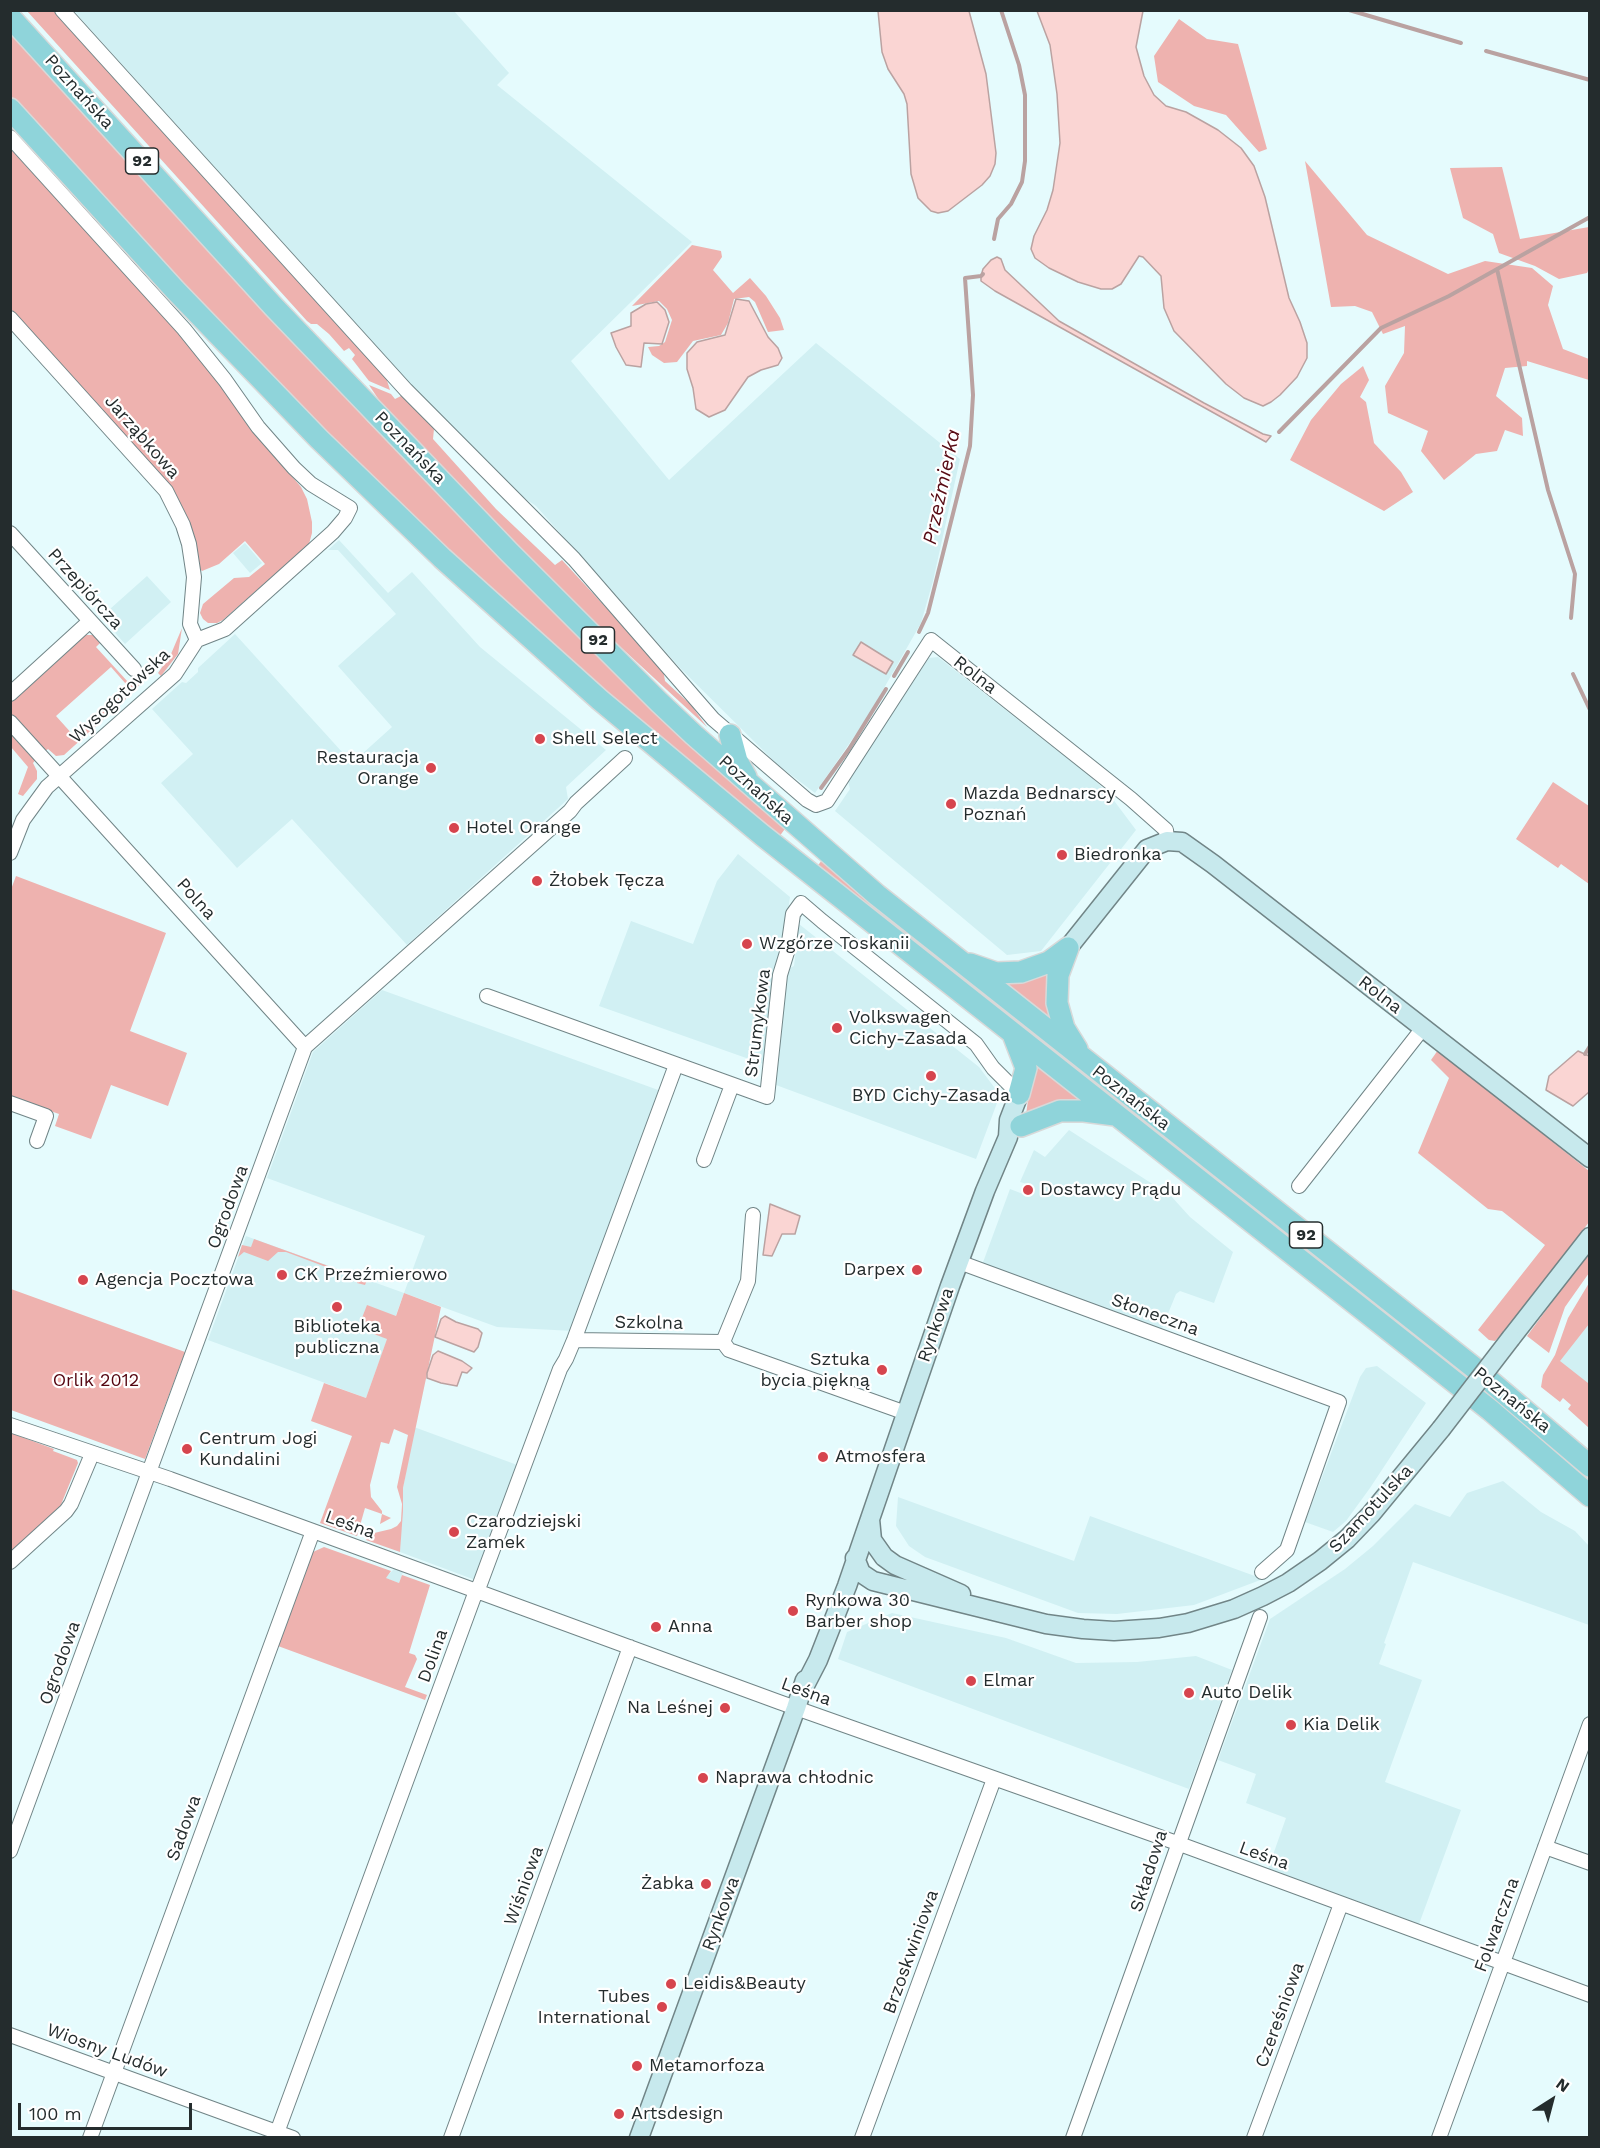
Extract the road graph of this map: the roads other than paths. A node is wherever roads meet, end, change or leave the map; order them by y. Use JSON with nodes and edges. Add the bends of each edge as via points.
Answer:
{"nodes":[{"id":1,"x":62,"y":10,"type":"edge"},
{"id":2,"x":10,"y":17,"type":"edge"},
{"id":3,"x":10,"y":109,"type":"edge"},
{"id":4,"x":10,"y":137,"type":"edge"},
{"id":5,"x":10,"y":318,"type":"edge"},
{"id":6,"x":10,"y":533,"type":"edge"},
{"id":7,"x":90,"y":621,"type":"junction"},
{"id":8,"x":197,"y":640,"type":"junction"},
{"id":9,"x":134,"y":669,"type":"dead end"},
{"id":10,"x":10,"y":694,"type":"edge"},
{"id":11,"x":10,"y":722,"type":"edge"},
{"id":12,"x":730,"y":735,"type":"junction"},
{"id":13,"x":625,"y":758,"type":"dead end"},
{"id":14,"x":60,"y":776,"type":"junction"},
{"id":15,"x":757,"y":791,"type":"junction"},
{"id":16,"x":820,"y":805,"type":"joint"},
{"id":17,"x":1167,"y":841,"type":"junction"},
{"id":18,"x":10,"y":853,"type":"edge"},
{"id":19,"x":1068,"y":948,"type":"junction"},
{"id":20,"x":949,"y":953,"type":"junction"},
{"id":21,"x":487,"y":996,"type":"dead end"},
{"id":22,"x":1423,"y":1029,"type":"junction"},
{"id":23,"x":1012,"y":1033,"type":"junction"},
{"id":24,"x":305,"y":1047,"type":"junction"},
{"id":25,"x":676,"y":1065,"type":"junction"},
{"id":26,"x":1100,"y":1073,"type":"junction"},
{"id":27,"x":732,"y":1085,"type":"junction"},
{"id":28,"x":1018,"y":1094,"type":"junction"},
{"id":29,"x":10,"y":1103,"type":"edge"},
{"id":30,"x":1116,"y":1115,"type":"junction"},
{"id":31,"x":1015,"y":1132,"type":"junction"},
{"id":32,"x":37,"y":1141,"type":"dead end"},
{"id":33,"x":1590,"y":1158,"type":"edge"},
{"id":34,"x":704,"y":1160,"type":"dead end"},
{"id":35,"x":1299,"y":1186,"type":"dead end"},
{"id":36,"x":753,"y":1215,"type":"dead end"},
{"id":37,"x":1590,"y":1237,"type":"edge"},
{"id":38,"x":958,"y":1262,"type":"junction"},
{"id":39,"x":574,"y":1340,"type":"junction"},
{"id":40,"x":723,"y":1342,"type":"junction"},
{"id":41,"x":906,"y":1413,"type":"junction"},
{"id":42,"x":10,"y":1425,"type":"edge"},
{"id":43,"x":92,"y":1454,"type":"junction"},
{"id":44,"x":1590,"y":1466,"type":"edge"},
{"id":45,"x":150,"y":1473,"type":"junction"},
{"id":46,"x":1590,"y":1496,"type":"edge"},
{"id":47,"x":870,"y":1516,"type":"junction"},
{"id":48,"x":313,"y":1531,"type":"junction"},
{"id":49,"x":855,"y":1558,"type":"junction"},
{"id":50,"x":10,"y":1562,"type":"edge"},
{"id":51,"x":895,"y":1564,"type":"junction"},
{"id":52,"x":1262,"y":1572,"type":"dead end"},
{"id":53,"x":873,"y":1581,"type":"junction"},
{"id":54,"x":476,"y":1591,"type":"junction"},
{"id":55,"x":989,"y":1609,"type":"junction"},
{"id":56,"x":1260,"y":1617,"type":"dead end"},
{"id":57,"x":833,"y":1623,"type":"junction"},
{"id":58,"x":630,"y":1647,"type":"junction"},
{"id":59,"x":799,"y":1699,"type":"junction"},
{"id":60,"x":1590,"y":1725,"type":"edge"},
{"id":61,"x":994,"y":1779,"type":"junction"},
{"id":62,"x":1177,"y":1844,"type":"junction"},
{"id":63,"x":1545,"y":1846,"type":"junction"},
{"id":64,"x":10,"y":1851,"type":"edge"},
{"id":65,"x":1590,"y":1863,"type":"edge"},
{"id":66,"x":1341,"y":1904,"type":"junction"},
{"id":67,"x":1502,"y":1963,"type":"junction"},
{"id":68,"x":1590,"y":1995,"type":"edge"},
{"id":69,"x":10,"y":2035,"type":"edge"},
{"id":70,"x":113,"y":2072,"type":"junction"},
{"id":71,"x":276,"y":2134,"type":"edge"},
{"id":72,"x":90,"y":2138,"type":"edge"},
{"id":73,"x":293,"y":2138,"type":"edge"},
{"id":74,"x":451,"y":2138,"type":"edge"},
{"id":75,"x":639,"y":2138,"type":"edge"},
{"id":76,"x":862,"y":2138,"type":"edge"},
{"id":77,"x":1073,"y":2138,"type":"edge"},
{"id":78,"x":1254,"y":2138,"type":"edge"},
{"id":79,"x":1439,"y":2138,"type":"edge"}],
"edges":[{"from":1,"to":12,"type":"street","name":"Poznańska","via":[[406,390],[574,559]]},
{"from":2,"to":15,"type":"main road","name":"Poznańska","number":"92","via":[[273,306],[509,552],[659,702]]},
{"from":3,"to":23,"type":"main road","name":"Poznańska","number":"92","via":[[274,394],[492,605],[687,775]]},
{"from":4,"to":8,"type":"street","via":[[184,329],[294,468],[350,508],[333,532],[225,628]]},
{"from":5,"to":8,"type":"street","name":"Jarząbkowa","via":[[166,490],[189,544],[194,578],[190,624]]},
{"from":6,"to":7,"type":"street","name":"Przepiórcza"},
{"from":7,"to":9,"type":"street","name":"Przepiórcza"},
{"from":7,"to":10,"type":"street"},
{"from":8,"to":14,"type":"street","name":"Wysogotowska","via":[[175,674]]},
{"from":11,"to":14,"type":"street","name":"Polna"},
{"from":12,"to":15,"type":"main road","via":[[740,768]]},
{"from":12,"to":16,"type":"street","name":"Poznańska","via":[[807,800]]},
{"from":13,"to":24,"type":"street","name":"Ogrodowa"},
{"from":14,"to":18,"type":"street","name":"Wysogotowska","via":[[29,810]]},
{"from":14,"to":24,"type":"street","name":"Polna"},
{"from":15,"to":20,"type":"main road","name":"Poznańska","number":"92"},
{"from":16,"to":17,"type":"street","name":"Rolna","via":[[829,798],[931,640],[1136,803],[1166,830]]},
{"from":17,"to":19,"type":"street","via":[[1147,849]]},
{"from":17,"to":22,"type":"street","name":"Rolna","via":[[1190,846]]},
{"from":19,"to":20,"type":"main road","via":[[1042,965],[1011,974],[983,970]]},
{"from":19,"to":26,"type":"main road","via":[[1058,980],[1059,1013],[1071,1042]]},
{"from":20,"to":26,"type":"main road","name":"Poznańska","number":"92"},
{"from":21,"to":25,"type":"street"},
{"from":22,"to":33,"type":"street","name":"Rolna"},
{"from":22,"to":35,"type":"street"},
{"from":23,"to":28,"type":"main road","via":[[1026,1065]]},
{"from":23,"to":30,"type":"main road","name":"Poznańska","number":"92"},
{"from":24,"to":45,"type":"street","name":"Ogrodowa"},
{"from":25,"to":27,"type":"street"},
{"from":25,"to":39,"type":"street","name":"Dolina"},
{"from":26,"to":44,"type":"main road","name":"Poznańska","number":"92","via":[[1468,1363]]},
{"from":27,"to":28,"type":"street","name":"Strumykowa","via":[[767,1097],[780,975],[793,914],[801,903],[976,1044]]},
{"from":27,"to":34,"type":"street"},
{"from":28,"to":31,"type":"street","name":"Rynkowa","via":[[1009,1120]]},
{"from":29,"to":32,"type":"street","via":[[46,1116]]},
{"from":30,"to":31,"type":"main road","via":[[1060,1111]]},
{"from":30,"to":46,"type":"main road","name":"Poznańska","number":"92","via":[[1490,1410]]},
{"from":31,"to":38,"type":"street","name":"Rynkowa","via":[[985,1191]]},
{"from":36,"to":40,"type":"street","via":[[748,1281]]},
{"from":37,"to":55,"type":"street","name":"Szamotulska","bridge":true,"via":[[1383,1500],[1341,1544],[1288,1583],[1234,1609],[1170,1626],[1104,1631],[1046,1624]]},
{"from":38,"to":41,"type":"street","name":"Rynkowa"},
{"from":38,"to":52,"type":"street","name":"Słoneczna","via":[[1340,1402],[1287,1550]]},
{"from":39,"to":40,"type":"street","name":"Szkolna"},
{"from":39,"to":54,"type":"street","name":"Dolina"},
{"from":40,"to":41,"type":"street","via":[[729,1350]]},
{"from":41,"to":47,"type":"street","name":"Rynkowa"},
{"from":42,"to":43,"type":"street","name":"Leśna"},
{"from":43,"to":45,"type":"street","name":"Leśna"},
{"from":43,"to":50,"type":"street","via":[[66,1511]]},
{"from":45,"to":48,"type":"street","name":"Leśna"},
{"from":45,"to":64,"type":"street","name":"Ogrodowa"},
{"from":47,"to":49,"type":"street","name":"Rynkowa"},
{"from":47,"to":51,"type":"street","name":"Szamotulska","via":[[874,1543]]},
{"from":48,"to":54,"type":"street","name":"Leśna"},
{"from":48,"to":70,"type":"street","name":"Sadowa"},
{"from":49,"to":51,"type":"street","name":"Szamotulska"},
{"from":49,"to":53,"type":"street","via":[[861,1573]]},
{"from":49,"to":57,"type":"street","name":"Rynkowa"},
{"from":49,"to":59,"type":"street","name":"Rynkowa","via":[[837,1581]]},
{"from":51,"to":55,"type":"street","name":"Szamotulska"},
{"from":53,"to":55,"type":"street","name":"Szamotulska"},
{"from":53,"to":57,"type":"street","via":[[849,1598]]},
{"from":54,"to":58,"type":"street","name":"Leśna"},
{"from":54,"to":71,"type":"street","name":"Dolina"},
{"from":56,"to":62,"type":"street","name":"Składowa"},
{"from":57,"to":59,"type":"street","name":"Rynkowa"},
{"from":58,"to":59,"type":"street","name":"Leśna"},
{"from":58,"to":74,"type":"street","name":"Wiśniowa"},
{"from":59,"to":61,"type":"street","name":"Leśna"},
{"from":59,"to":75,"type":"street","name":"Rynkowa"},
{"from":60,"to":63,"type":"street","name":"Folwarczna"},
{"from":61,"to":62,"type":"street","name":"Leśna"},
{"from":61,"to":76,"type":"street","name":"Brzoskwiniowa"},
{"from":62,"to":66,"type":"street","name":"Leśna"},
{"from":62,"to":77,"type":"street","name":"Składowa"},
{"from":63,"to":65,"type":"street"},
{"from":63,"to":67,"type":"street","name":"Folwarczna"},
{"from":66,"to":67,"type":"street","name":"Leśna"},
{"from":66,"to":78,"type":"street","name":"Czereśniowa"},
{"from":67,"to":68,"type":"street","name":"Leśna"},
{"from":67,"to":79,"type":"street","name":"Folwarczna"},
{"from":69,"to":70,"type":"street","name":"Wiosny Ludów"},
{"from":70,"to":71,"type":"street","name":"Wiosny Ludów"},
{"from":70,"to":72,"type":"street","name":"Sadowa"},
{"from":71,"to":73,"type":"street","name":"Wiosny Ludów"}]}
